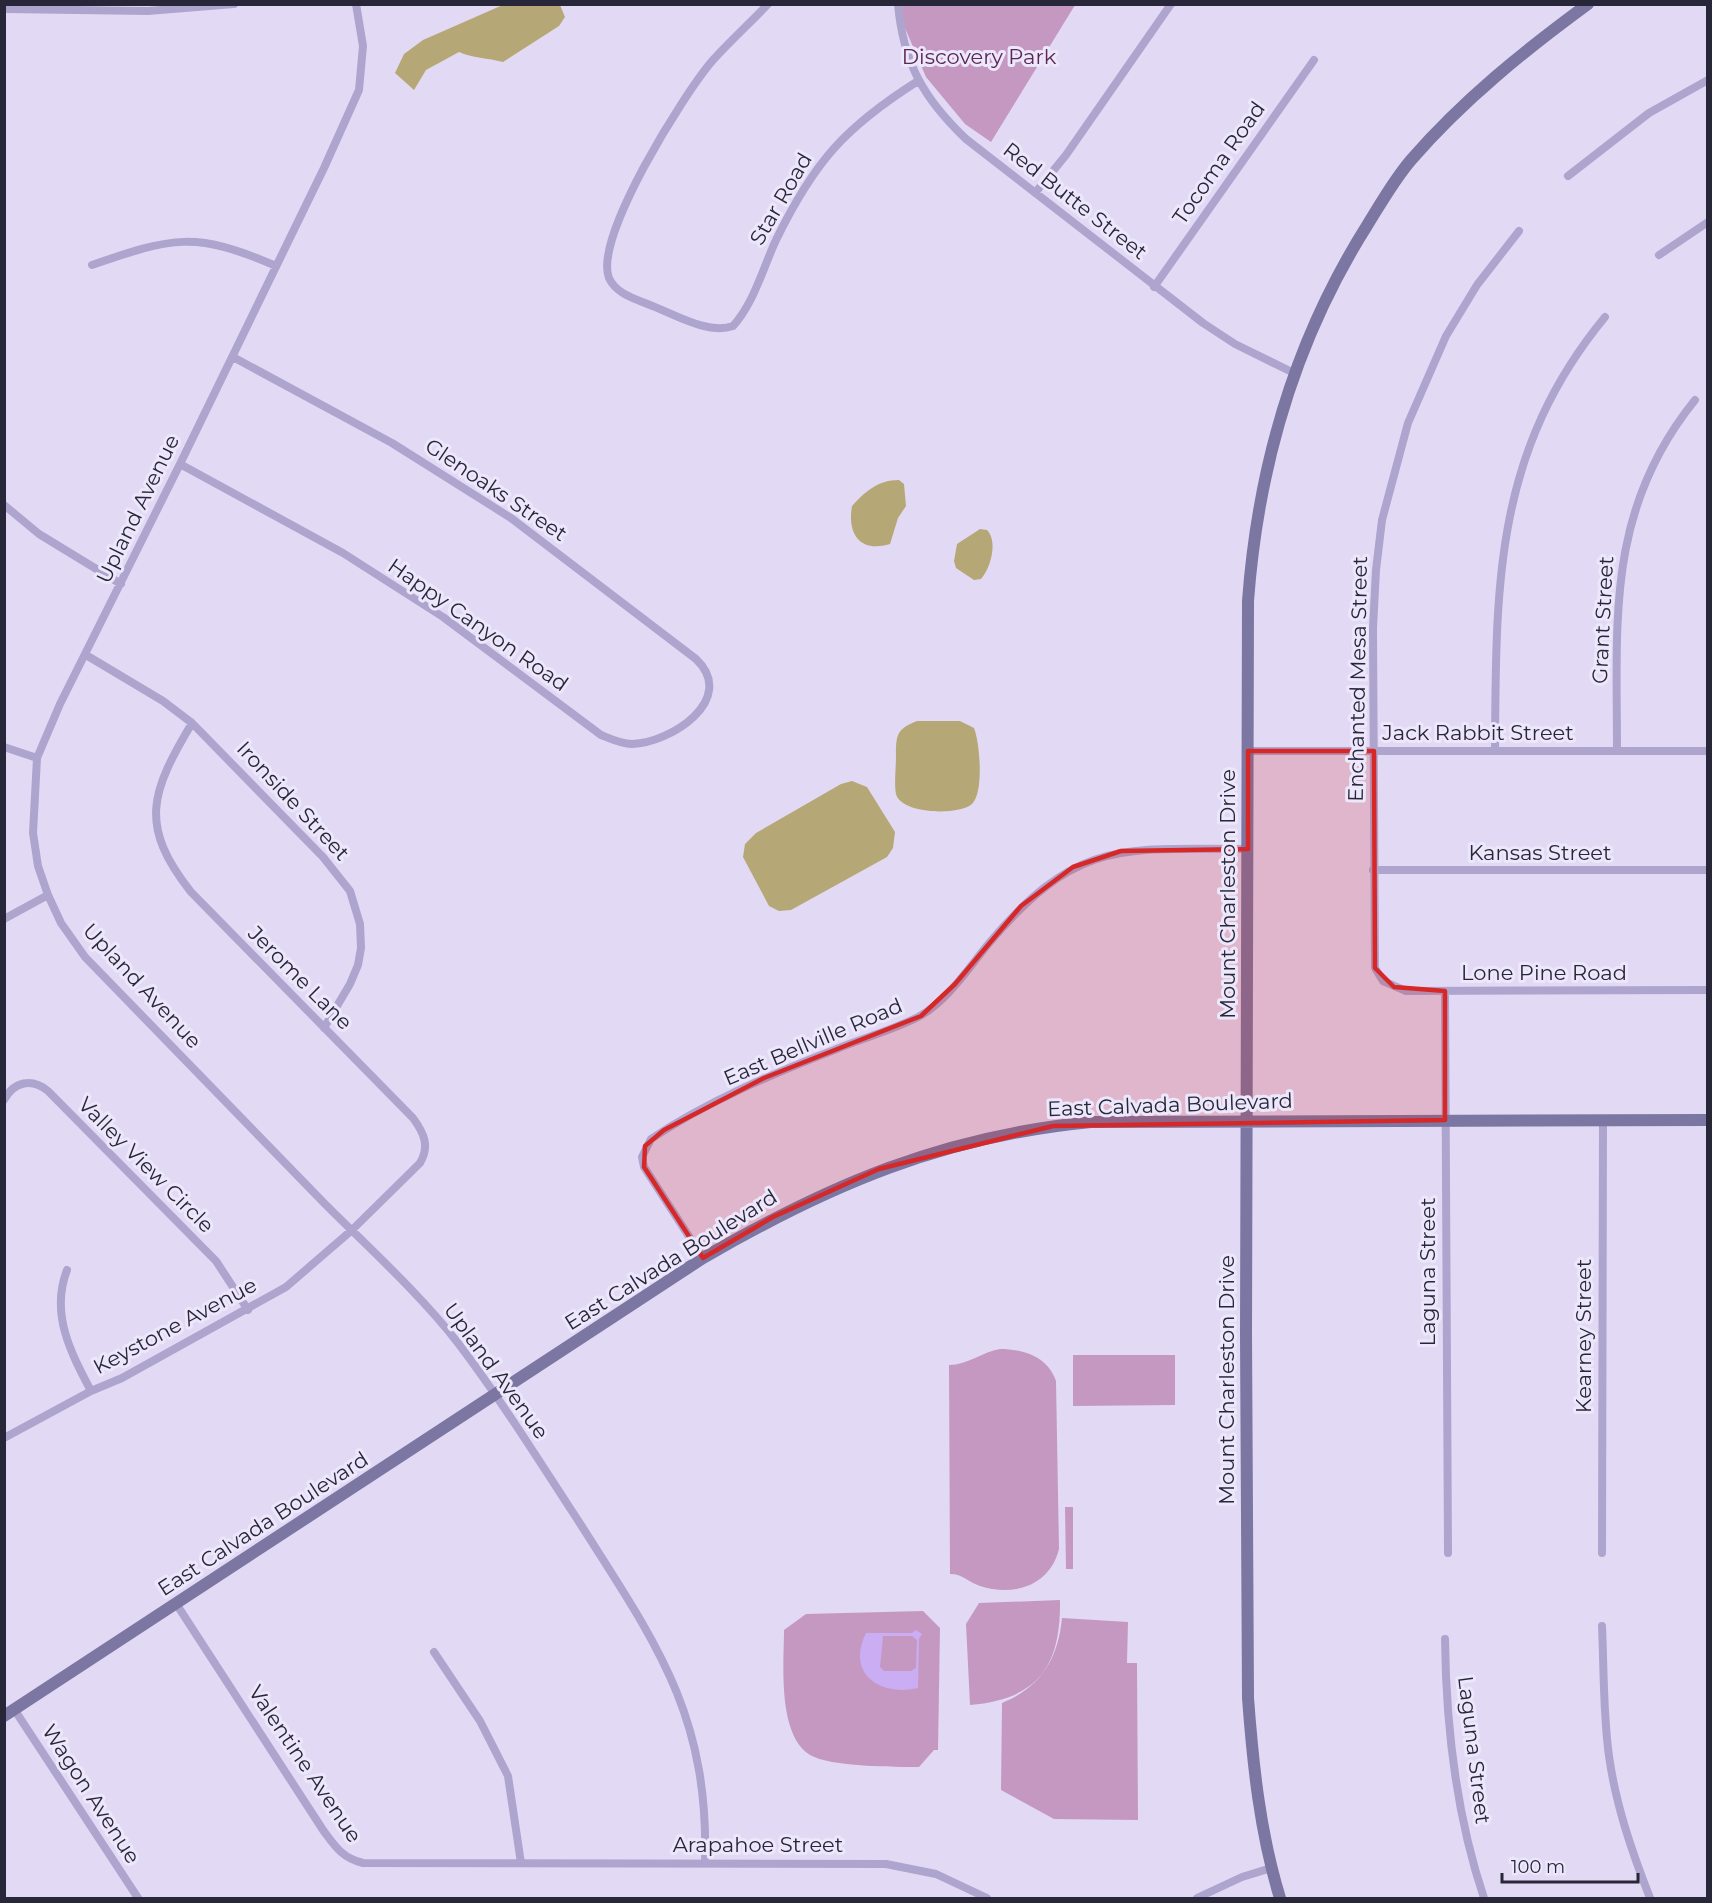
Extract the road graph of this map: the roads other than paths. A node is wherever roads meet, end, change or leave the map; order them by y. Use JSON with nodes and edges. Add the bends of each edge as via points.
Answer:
{"nodes":[{"id":1,"x":234,"y":4,"type":"edge"},
{"id":2,"x":356,"y":4,"type":"edge"},
{"id":3,"x":768,"y":4,"type":"edge"},
{"id":4,"x":898,"y":4,"type":"edge"},
{"id":5,"x":1171,"y":4,"type":"edge"},
{"id":6,"x":1588,"y":4,"type":"edge"},
{"id":7,"x":26,"y":7,"type":"edge"},
{"id":8,"x":148,"y":8,"type":"edge"},
{"id":9,"x":4,"y":9,"type":"edge"},
{"id":10,"x":1314,"y":60,"type":"dead end"},
{"id":11,"x":1707,"y":80,"type":"edge"},
{"id":12,"x":918,"y":81,"type":"junction"},
{"id":13,"x":1568,"y":176,"type":"dead end"},
{"id":14,"x":1035,"y":193,"type":"junction"},
{"id":15,"x":1707,"y":222,"type":"edge"},
{"id":16,"x":1519,"y":231,"type":"dead end"},
{"id":17,"x":1659,"y":255,"type":"dead end"},
{"id":18,"x":92,"y":265,"type":"dead end"},
{"id":19,"x":276,"y":266,"type":"junction"},
{"id":20,"x":1154,"y":286,"type":"junction"},
{"id":21,"x":1605,"y":317,"type":"dead end"},
{"id":22,"x":233,"y":357,"type":"junction"},
{"id":23,"x":1294,"y":373,"type":"junction"},
{"id":24,"x":1695,"y":400,"type":"dead end"},
{"id":25,"x":180,"y":464,"type":"junction"},
{"id":26,"x":4,"y":505,"type":"edge"},
{"id":27,"x":121,"y":584,"type":"junction"},
{"id":28,"x":86,"y":655,"type":"junction"},
{"id":29,"x":710,"y":687,"type":"joint"},
{"id":30,"x":192,"y":723,"type":"junction"},
{"id":31,"x":4,"y":747,"type":"edge"},
{"id":32,"x":1248,"y":751,"type":"junction"},
{"id":33,"x":1374,"y":751,"type":"junction"},
{"id":34,"x":1495,"y":751,"type":"junction"},
{"id":35,"x":1617,"y":751,"type":"junction"},
{"id":36,"x":1707,"y":751,"type":"edge"},
{"id":37,"x":37,"y":758,"type":"junction"},
{"id":38,"x":1248,"y":849,"type":"junction"},
{"id":39,"x":1373,"y":870,"type":"junction"},
{"id":40,"x":1707,"y":870,"type":"edge"},
{"id":41,"x":48,"y":895,"type":"junction"},
{"id":42,"x":4,"y":920,"type":"edge"},
{"id":43,"x":1383,"y":981,"type":"joint"},
{"id":44,"x":1707,"y":990,"type":"edge"},
{"id":45,"x":1445,"y":992,"type":"junction"},
{"id":46,"x":324,"y":1028,"type":"junction"},
{"id":47,"x":4,"y":1100,"type":"edge"},
{"id":48,"x":1603,"y":1119,"type":"junction"},
{"id":49,"x":1248,"y":1120,"type":"junction"},
{"id":50,"x":1445,"y":1120,"type":"junction"},
{"id":51,"x":1707,"y":1120,"type":"edge"},
{"id":52,"x":351,"y":1230,"type":"junction"},
{"id":53,"x":703,"y":1258,"type":"junction"},
{"id":54,"x":67,"y":1270,"type":"dead end"},
{"id":55,"x":248,"y":1310,"type":"junction"},
{"id":56,"x":91,"y":1391,"type":"junction"},
{"id":57,"x":496,"y":1395,"type":"junction"},
{"id":58,"x":4,"y":1438,"type":"edge"},
{"id":59,"x":1448,"y":1553,"type":"dead end"},
{"id":60,"x":1602,"y":1553,"type":"dead end"},
{"id":61,"x":177,"y":1605,"type":"junction"},
{"id":62,"x":1602,"y":1626,"type":"dead end"},
{"id":63,"x":1445,"y":1639,"type":"dead end"},
{"id":64,"x":434,"y":1653,"type":"dead end"},
{"id":65,"x":9,"y":1713,"type":"edge"},
{"id":66,"x":705,"y":1862,"type":"junction"},
{"id":67,"x":521,"y":1863,"type":"junction"},
{"id":68,"x":1271,"y":1868,"type":"junction"},
{"id":69,"x":138,"y":1899,"type":"edge"},
{"id":70,"x":987,"y":1899,"type":"edge"},
{"id":71,"x":1197,"y":1899,"type":"edge"},
{"id":72,"x":1280,"y":1899,"type":"edge"},
{"id":73,"x":1484,"y":1899,"type":"edge"},
{"id":74,"x":1650,"y":1899,"type":"edge"}],
"edges":[{"from":1,"to":8,"type":"street"},
{"from":2,"to":19,"type":"street","name":"Upland Avenue","via":[[363,46],[359,90]]},
{"from":3,"to":12,"type":"street","name":"Star Road","via":[[697,80],[652,151],[614,236],[608,271],[616,288],[629,297],[714,328],[725,328],[740,318],[804,187],[825,157],[860,121]]},
{"from":4,"to":12,"type":"street","name":"Red Butte Street","via":[[906,50]]},
{"from":5,"to":14,"type":"street"},
{"from":6,"to":23,"type":"street","name":"Mount Charleston Drive","via":[[1492,78],[1410,161],[1355,244]]},
{"from":7,"to":8,"type":"street"},
{"from":7,"to":9,"type":"street"},
{"from":10,"to":20,"type":"street","name":"Tocoma Road"},
{"from":11,"to":13,"type":"street","via":[[1649,113]]},
{"from":12,"to":14,"type":"street","name":"Red Butte Street","via":[[947,120]]},
{"from":14,"to":20,"type":"street","name":"Red Butte Street"},
{"from":15,"to":17,"type":"street"},
{"from":16,"to":33,"type":"street","name":"Enchanted Mesa Street","via":[[1477,285],[1446,336],[1419,394],[1392,476],[1376,570]]},
{"from":18,"to":19,"type":"street","via":[[162,243],[185,240],[215,243]]},
{"from":19,"to":22,"type":"street","name":"Upland Avenue"},
{"from":20,"to":23,"type":"street","name":"Red Butte Street","via":[[1235,344]]},
{"from":21,"to":34,"type":"street","via":[[1585,341],[1543,414],[1514,493],[1498,581]]},
{"from":22,"to":25,"type":"street","name":"Upland Avenue"},
{"from":22,"to":29,"type":"street","name":"Glenoaks Street","via":[[392,443],[511,518],[696,659],[705,668]]},
{"from":23,"to":32,"type":"street","name":"Mount Charleston Drive","via":[[1269,451],[1252,549]]},
{"from":24,"to":35,"type":"street","name":"Grant Street","via":[[1660,449],[1623,550],[1617,642]]},
{"from":25,"to":27,"type":"street","name":"Upland Avenue"},
{"from":25,"to":29,"type":"street","name":"Happy Canyon Road","via":[[343,554],[443,617],[601,735],[615,741],[632,744],[672,732],[696,715],[706,702]]},
{"from":26,"to":27,"type":"street","via":[[39,534]]},
{"from":27,"to":28,"type":"street","name":"Upland Avenue"},
{"from":28,"to":30,"type":"street","name":"Ironside Street"},
{"from":28,"to":37,"type":"street","name":"Upland Avenue"},
{"from":30,"to":46,"type":"street","name":"Jerome Lane","via":[[167,765],[156,802],[156,823],[165,854],[191,892]]},
{"from":30,"to":46,"type":"street","name":"Ironside Street","via":[[323,857],[354,900],[360,924],[358,965]]},
{"from":31,"to":37,"type":"street"},
{"from":32,"to":33,"type":"street","name":"Jack Rabbit Street"},
{"from":32,"to":38,"type":"street","name":"Mount Charleston Drive"},
{"from":33,"to":34,"type":"street","name":"Jack Rabbit Street"},
{"from":33,"to":39,"type":"street","name":"Enchanted Mesa Street"},
{"from":34,"to":35,"type":"street","name":"Jack Rabbit Street"},
{"from":35,"to":36,"type":"street","name":"Jack Rabbit Street"},
{"from":37,"to":41,"type":"street","name":"Upland Avenue","via":[[33,833]]},
{"from":38,"to":49,"type":"street","name":"Mount Charleston Drive"},
{"from":38,"to":53,"type":"street","name":"East Bellville Road","via":[[1121,851],[1061,874],[1021,906],[955,984],[921,1016],[764,1078],[651,1139],[642,1157],[644,1167]]},
{"from":39,"to":40,"type":"street","name":"Kansas Street"},
{"from":39,"to":43,"type":"street","name":"Enchanted Mesa Street","via":[[1374,954]]},
{"from":41,"to":42,"type":"street"},
{"from":41,"to":52,"type":"street","name":"Upland Avenue","via":[[61,923],[85,957]]},
{"from":43,"to":45,"type":"street","name":"Lone Pine Road","via":[[1406,991]]},
{"from":44,"to":45,"type":"street","name":"Lone Pine Road"},
{"from":45,"to":50,"type":"street","name":"Laguna Street"},
{"from":46,"to":52,"type":"street","name":"Jerome Lane","via":[[412,1118],[425,1137],[425,1155],[420,1163]]},
{"from":47,"to":55,"type":"street","name":"Valley View Circle","via":[[23,1083],[40,1084],[216,1261]]},
{"from":48,"to":50,"type":"street","name":"East Calvada Boulevard"},
{"from":48,"to":51,"type":"street","name":"East Calvada Boulevard"},
{"from":48,"to":60,"type":"street","name":"Kearney Street"},
{"from":49,"to":50,"type":"street","name":"East Calvada Boulevard"},
{"from":49,"to":53,"type":"street","name":"East Calvada Boulevard","via":[[1053,1126],[936,1151],[879,1169],[821,1194]]},
{"from":49,"to":68,"type":"street","name":"Mount Charleston Drive","via":[[1248,1698],[1252,1760]]},
{"from":50,"to":59,"type":"street","name":"Laguna Street"},
{"from":52,"to":55,"type":"street","name":"Keystone Avenue","via":[[306,1272]]},
{"from":52,"to":57,"type":"street","name":"Upland Avenue","via":[[432,1313]]},
{"from":53,"to":57,"type":"street","name":"East Calvada Boulevard"},
{"from":54,"to":56,"type":"street","via":[[61,1290],[64,1332]]},
{"from":55,"to":56,"type":"street","name":"Keystone Avenue"},
{"from":56,"to":58,"type":"street","name":"Keystone Avenue"},
{"from":57,"to":61,"type":"street","name":"East Calvada Boulevard"},
{"from":57,"to":66,"type":"street","name":"Upland Avenue","via":[[670,1671],[683,1704],[703,1786]]},
{"from":61,"to":65,"type":"street","name":"East Calvada Boulevard"},
{"from":61,"to":67,"type":"street","name":"Valentine Avenue","via":[[341,1854],[363,1863]]},
{"from":62,"to":74,"type":"street","via":[[1609,1757],[1618,1804]]},
{"from":63,"to":73,"type":"street","name":"Laguna Street","via":[[1445,1689],[1454,1777]]},
{"from":64,"to":67,"type":"street","via":[[480,1721],[508,1776]]},
{"from":65,"to":69,"type":"street","name":"Wagon Avenue"},
{"from":66,"to":67,"type":"street","name":"Arapahoe Street"},
{"from":66,"to":70,"type":"street","name":"Arapahoe Street","via":[[886,1864],[936,1875]]},
{"from":68,"to":71,"type":"street"},
{"from":68,"to":72,"type":"street","name":"Mount Charleston Drive"}]}
